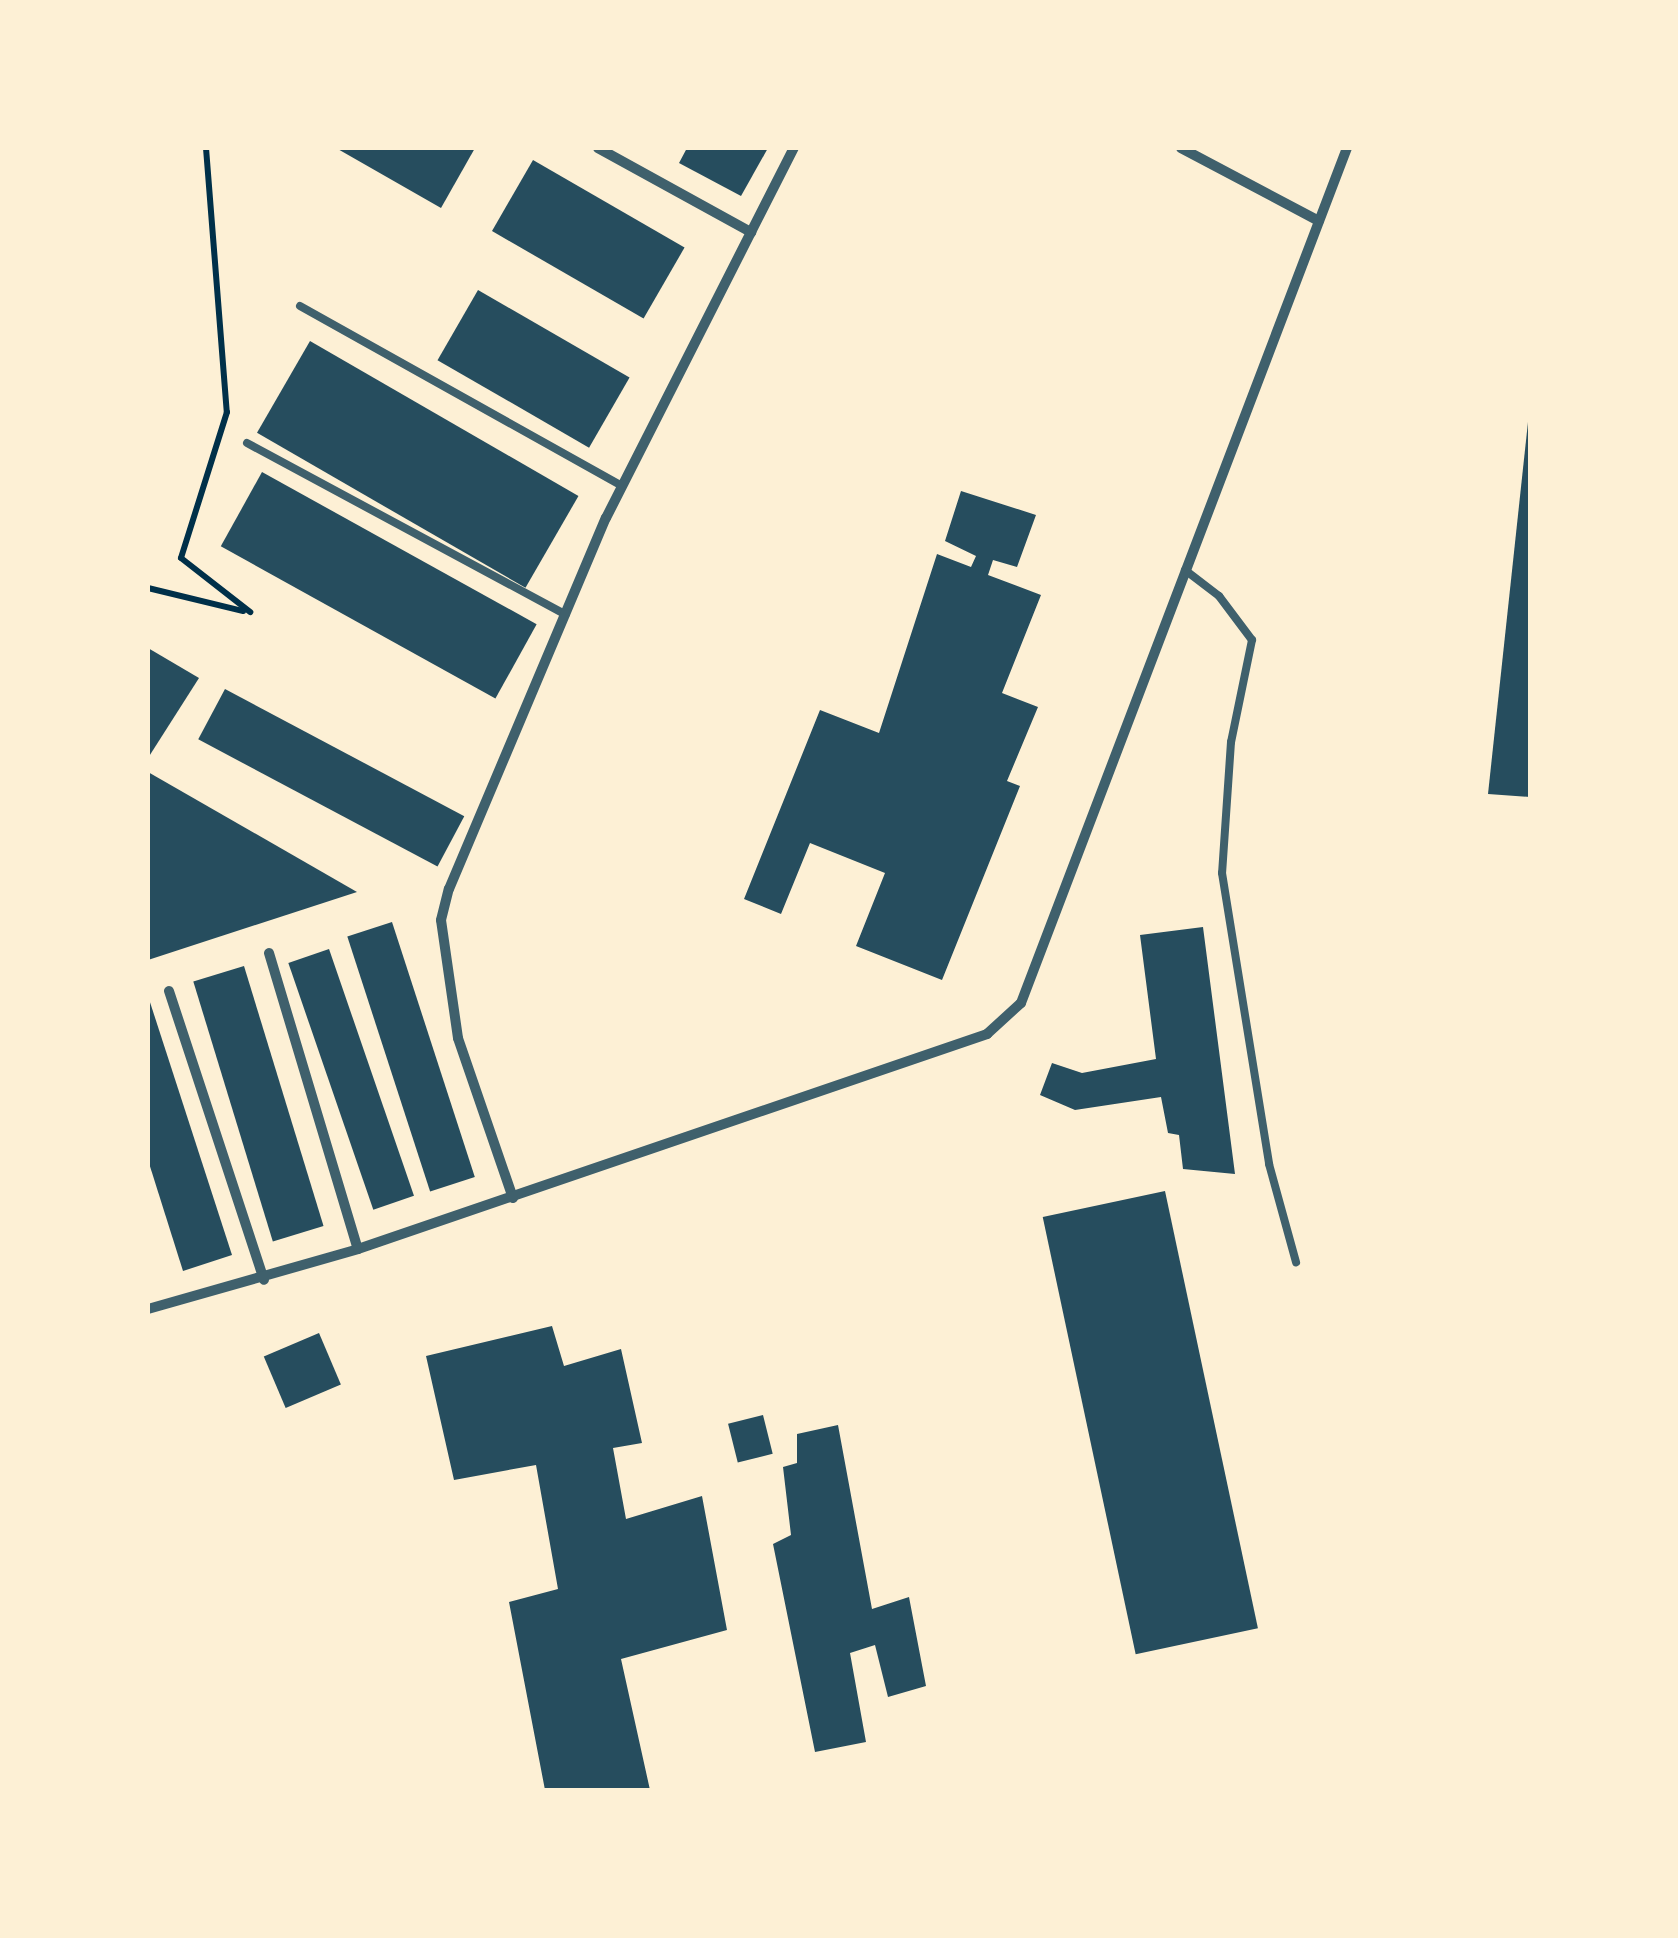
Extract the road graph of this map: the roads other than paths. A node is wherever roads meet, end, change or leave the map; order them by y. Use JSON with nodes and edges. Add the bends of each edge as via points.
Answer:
{"nodes":[{"id":1,"x":598,"y":148,"type":"edge"},
{"id":2,"x":794,"y":148,"type":"edge"},
{"id":3,"x":1181,"y":148,"type":"edge"},
{"id":4,"x":1347,"y":148,"type":"edge"},
{"id":5,"x":1318,"y":221,"type":"junction"},
{"id":6,"x":752,"y":232,"type":"junction"},
{"id":7,"x":300,"y":306,"type":"dead end"},
{"id":8,"x":247,"y":443,"type":"dead end"},
{"id":9,"x":622,"y":486,"type":"junction"},
{"id":10,"x":1185,"y":570,"type":"junction"},
{"id":11,"x":566,"y":615,"type":"junction"},
{"id":12,"x":269,"y":954,"type":"dead end"},
{"id":13,"x":169,"y":991,"type":"dead end"},
{"id":14,"x":512,"y":1198,"type":"junction"},
{"id":15,"x":358,"y":1249,"type":"junction"},
{"id":16,"x":1296,"y":1262,"type":"dead end"},
{"id":17,"x":264,"y":1280,"type":"junction"},
{"id":18,"x":148,"y":1309,"type":"edge"}],
"edges":[{"from":1,"to":6,"type":"street"},
{"from":2,"to":6,"type":"street"},
{"from":3,"to":5,"type":"street"},
{"from":4,"to":5,"type":"street"},
{"from":5,"to":10,"type":"street"},
{"from":6,"to":9,"type":"street"},
{"from":7,"to":9,"type":"lane"},
{"from":8,"to":11,"type":"lane"},
{"from":9,"to":11,"type":"street"},
{"from":10,"to":14,"type":"street","via":[[1021,1003],[987,1034]]},
{"from":10,"to":16,"type":"lane","via":[[1220,596],[1252,640],[1231,742],[1222,873],[1269,1164]]},
{"from":11,"to":14,"type":"street","via":[[448,889],[441,920],[458,1038]]},
{"from":12,"to":15,"type":"street"},
{"from":13,"to":17,"type":"street"},
{"from":14,"to":15,"type":"street"},
{"from":15,"to":17,"type":"street"},
{"from":17,"to":18,"type":"street"}]}
